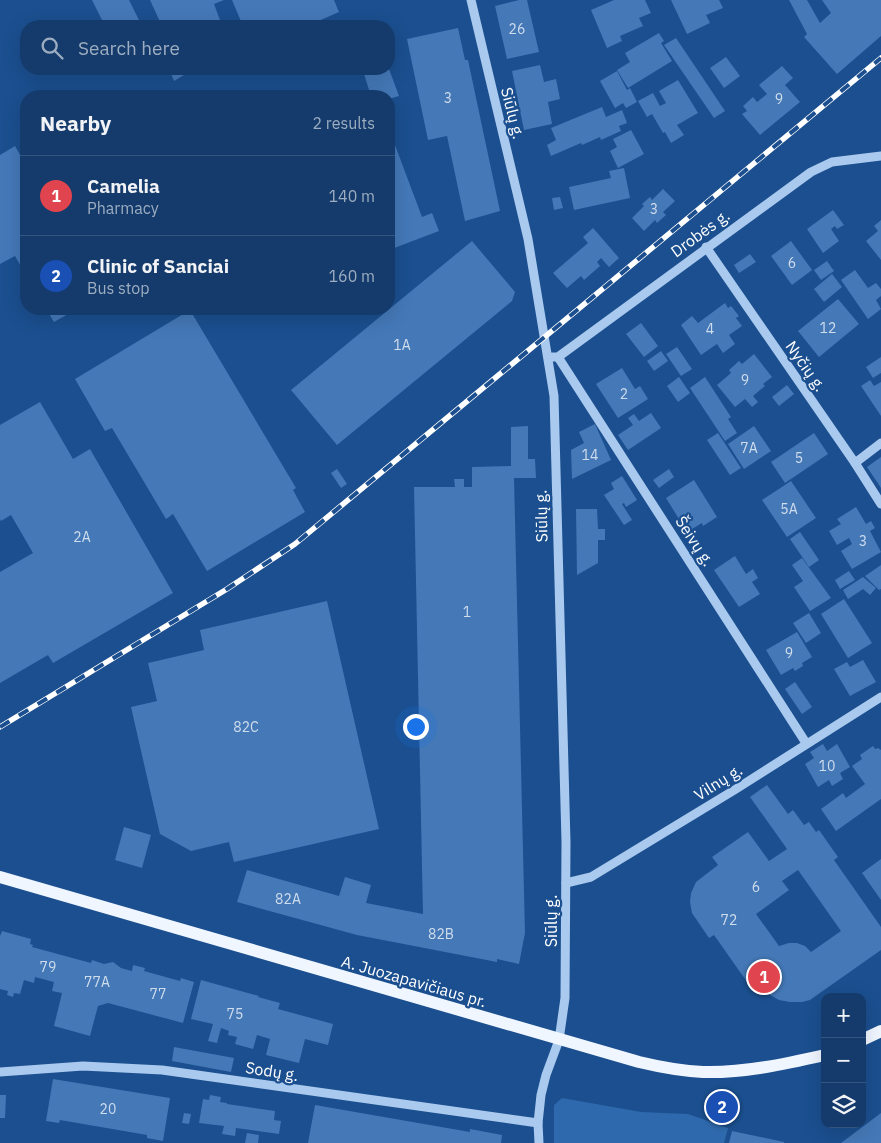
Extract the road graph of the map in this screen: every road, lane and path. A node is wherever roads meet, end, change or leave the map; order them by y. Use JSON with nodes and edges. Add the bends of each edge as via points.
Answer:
{"nodes":[{"id":1,"x":471,"y":0,"type":"edge"},
{"id":2,"x":881,"y":156,"type":"edge"},
{"id":3,"x":706,"y":247,"type":"junction"},
{"id":4,"x":553,"y":357,"type":"junction"},
{"id":5,"x":881,"y":443,"type":"edge"},
{"id":6,"x":855,"y":463,"type":"junction"},
{"id":7,"x":881,"y":504,"type":"edge"},
{"id":8,"x":881,"y":697,"type":"edge"},
{"id":9,"x":806,"y":743,"type":"junction"},
{"id":10,"x":0,"y":877,"type":"edge"},
{"id":11,"x":566,"y":883,"type":"junction"},
{"id":12,"x":881,"y":1031,"type":"edge"},
{"id":13,"x":866,"y":1038,"type":"edge"},
{"id":14,"x":559,"y":1040,"type":"junction"},
{"id":15,"x":821,"y":1056,"type":"edge"},
{"id":16,"x":0,"y":1072,"type":"edge"},
{"id":17,"x":538,"y":1123,"type":"junction"},
{"id":18,"x":539,"y":1143,"type":"edge"}],
"edges":[{"from":1,"to":4,"type":"street","name":"Siūlų g."},
{"from":2,"to":3,"type":"street","name":"Drobės g.","via":[[832,162],[811,172]]},
{"from":3,"to":4,"type":"street","name":"Drobės g."},
{"from":3,"to":6,"type":"street","name":"Nyčių g."},
{"from":4,"to":9,"type":"street","name":"Šeivų g."},
{"from":4,"to":11,"type":"street","name":"Siūlų g."},
{"from":5,"to":6,"type":"street"},
{"from":6,"to":7,"type":"street","name":"Nyčių g."},
{"from":8,"to":9,"type":"street","name":"Vilnų g."},
{"from":9,"to":11,"type":"street","name":"Vilnų g.","via":[[591,877]]},
{"from":10,"to":14,"type":"main road","name":"A. Juozapavičiaus pr."},
{"from":11,"to":14,"type":"street","name":"Siūlų g.","via":[[566,998]]},
{"from":12,"to":13,"type":"main road"},
{"from":14,"to":15,"type":"main road","name":"A. Juozapavičiaus pr.","via":[[670,1069],[704,1072],[745,1070]]},
{"from":14,"to":17,"type":"street","name":"Siūlų g.","via":[[546,1075]]},
{"from":16,"to":17,"type":"street","name":"Sodų g.","via":[[83,1066],[162,1070]]},
{"from":17,"to":18,"type":"street","name":"Siūlų g."}]}
